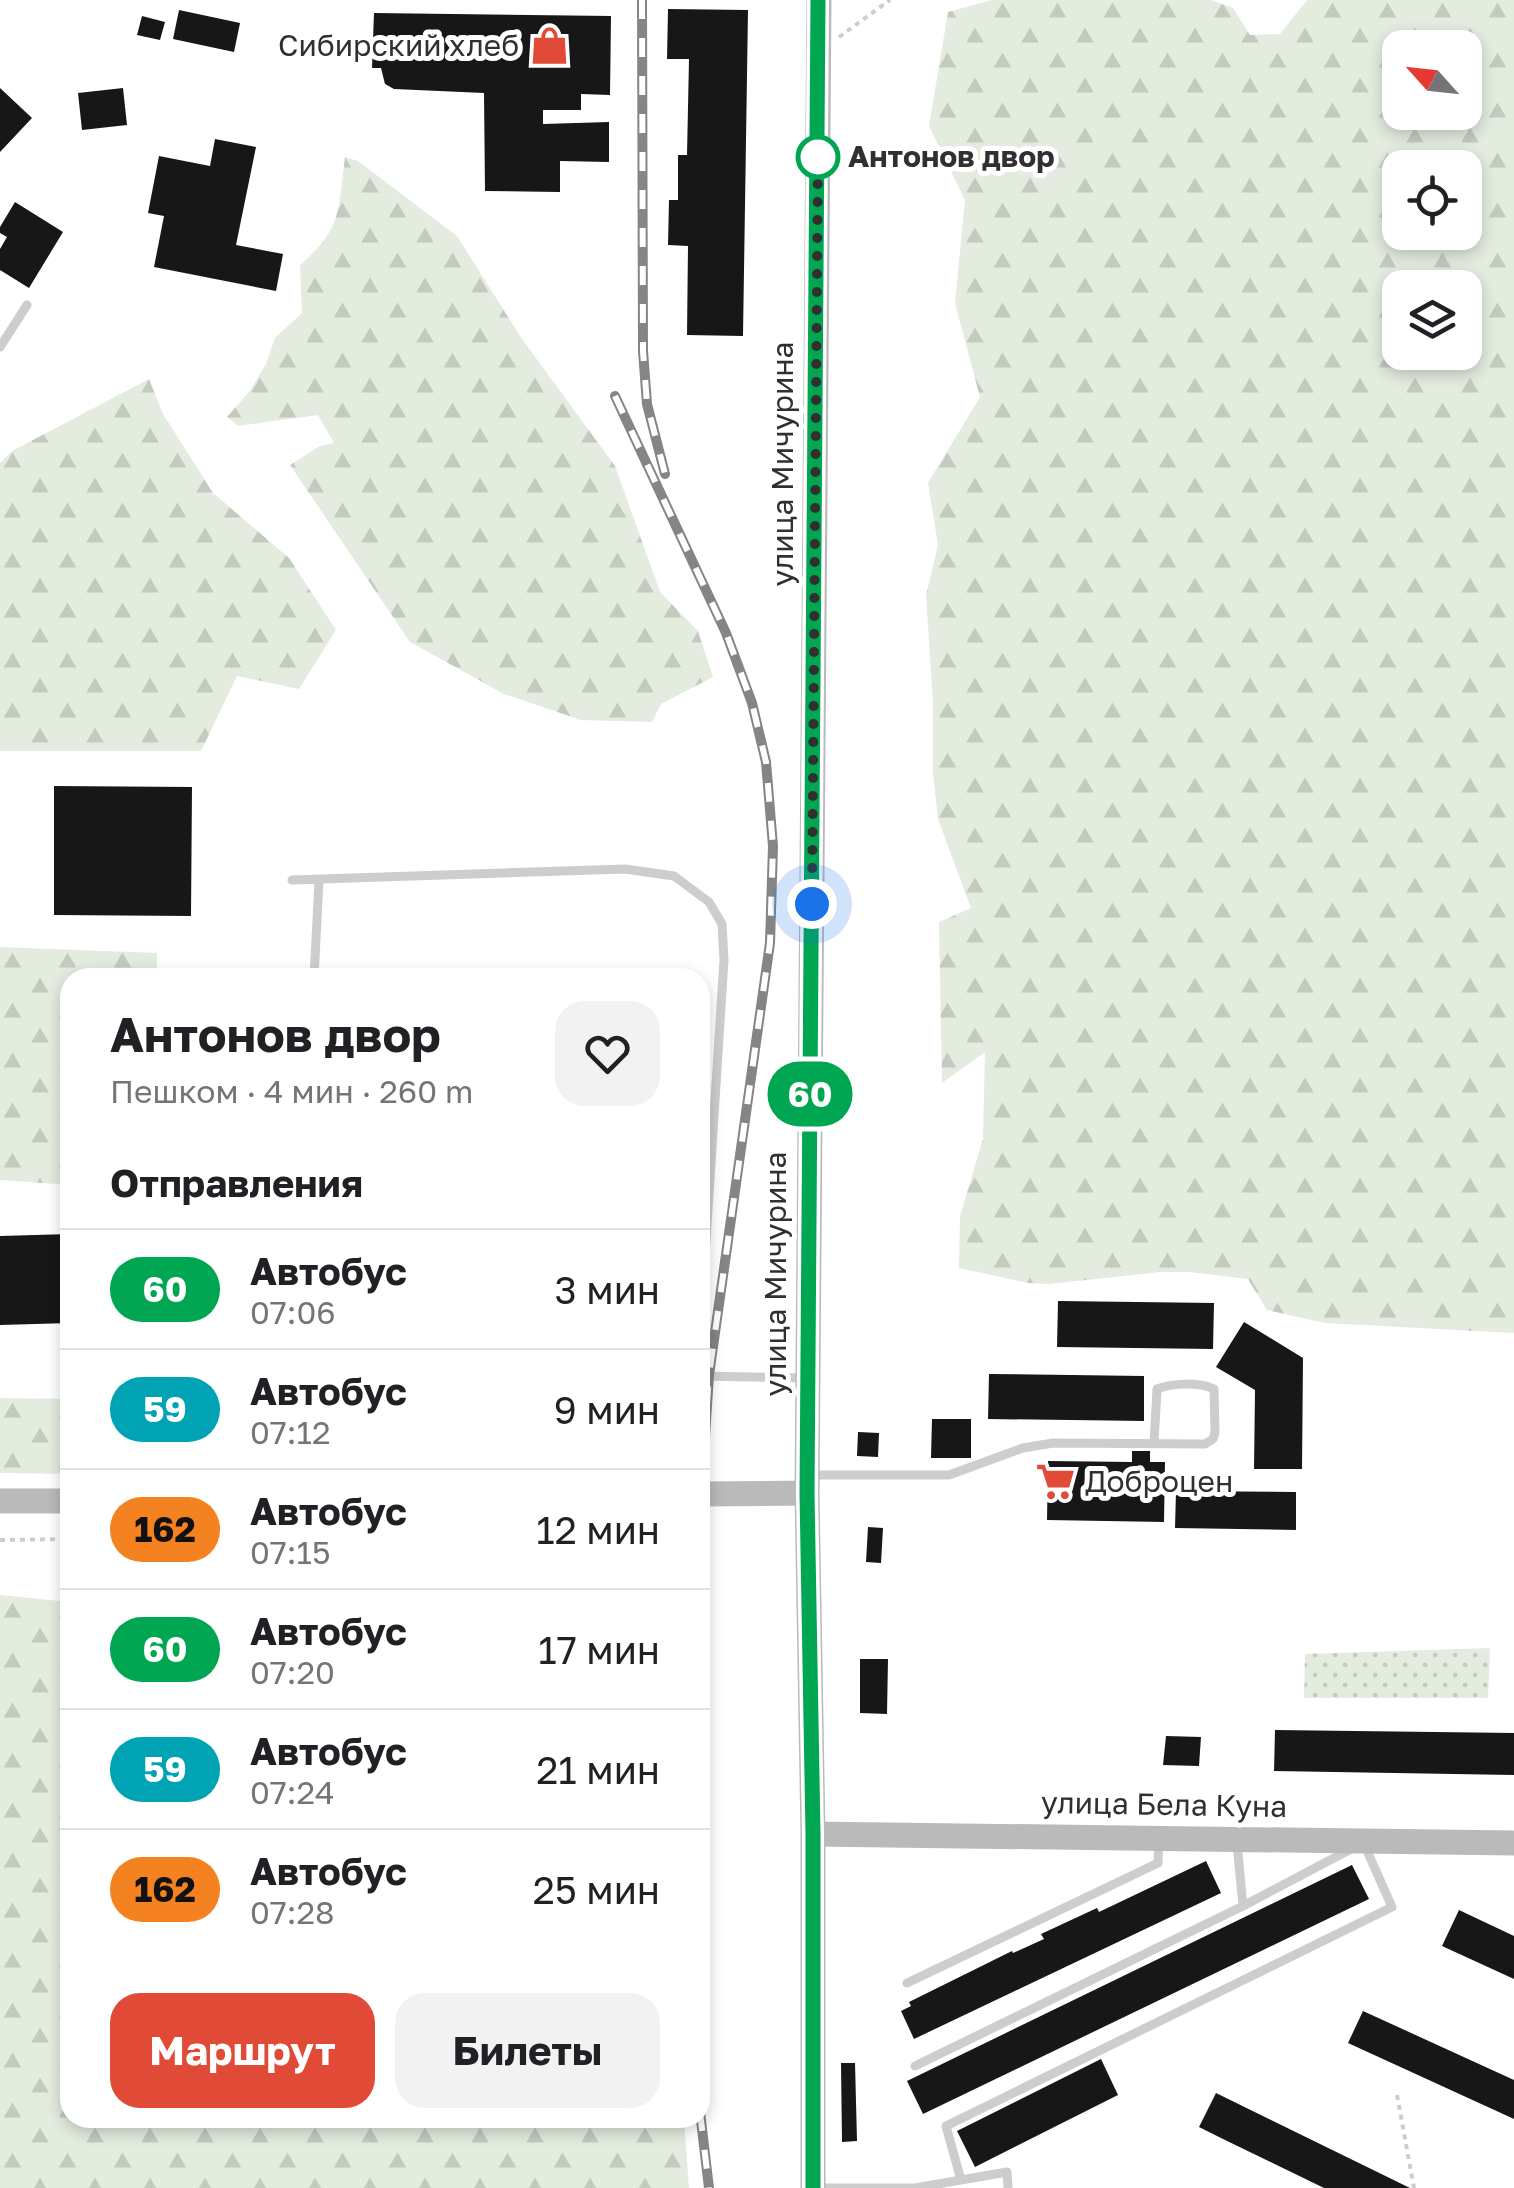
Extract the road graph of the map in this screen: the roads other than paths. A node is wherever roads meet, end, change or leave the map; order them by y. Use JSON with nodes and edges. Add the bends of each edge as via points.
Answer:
{"nodes":[{"id":1,"x":818,"y":0,"type":"edge"},
{"id":2,"x":27,"y":304,"type":"dead end"},
{"id":3,"x":0,"y":347,"type":"edge"},
{"id":4,"x":292,"y":880,"type":"dead end"},
{"id":5,"x":319,"y":881,"type":"junction"},
{"id":6,"x":315,"y":968,"type":"edge"},
{"id":7,"x":710,"y":1178,"type":"edge"},
{"id":8,"x":710,"y":1376,"type":"edge"},
{"id":9,"x":808,"y":1378,"type":"junction"},
{"id":10,"x":1154,"y":1443,"type":"junction"},
{"id":11,"x":807,"y":1484,"type":"junction"},
{"id":12,"x":710,"y":1493,"type":"edge"},
{"id":13,"x":0,"y":1501,"type":"edge"},
{"id":14,"x":60,"y":1501,"type":"edge"},
{"id":15,"x":813,"y":1834,"type":"junction"},
{"id":16,"x":1159,"y":1836,"type":"junction"},
{"id":17,"x":1236,"y":1837,"type":"junction"},
{"id":18,"x":1364,"y":1843,"type":"junction"},
{"id":19,"x":1514,"y":1843,"type":"edge"},
{"id":20,"x":1243,"y":1906,"type":"junction"},
{"id":21,"x":906,"y":1983,"type":"dead end"},
{"id":22,"x":915,"y":2066,"type":"dead end"},
{"id":23,"x":961,"y":2180,"type":"junction"},
{"id":24,"x":813,"y":2188,"type":"edge"},
{"id":25,"x":1008,"y":2188,"type":"edge"}],
"edges":[{"from":1,"to":9,"type":"main road","name":"улица Мичурина"},
{"from":2,"to":3,"type":"lane"},
{"from":4,"to":5,"type":"lane"},
{"from":5,"to":6,"type":"lane"},
{"from":5,"to":7,"type":"lane","via":[[625,868],[674,876],[709,902],[722,924],[724,960]]},
{"from":8,"to":9,"type":"lane"},
{"from":9,"to":11,"type":"main road","name":"улица Мичурина"},
{"from":10,"to":10,"type":"lane","via":[[1214,1439],[1214,1389],[1157,1388]]},
{"from":10,"to":11,"type":"lane","via":[[1040,1444],[958,1474]]},
{"from":11,"to":12,"type":"main road"},
{"from":11,"to":15,"type":"main road","name":"улица Мичурина"},
{"from":13,"to":14,"type":"main road"},
{"from":15,"to":16,"type":"main road","name":"улица Бела Куна"},
{"from":15,"to":24,"type":"main road","name":"улица Мичурина"},
{"from":16,"to":17,"type":"main road","name":"улица Бела Куна"},
{"from":16,"to":21,"type":"lane","via":[[1158,1863]]},
{"from":17,"to":18,"type":"main road","name":"улица Бела Куна"},
{"from":17,"to":20,"type":"lane"},
{"from":18,"to":19,"type":"main road","name":"улица Бела Куна"},
{"from":18,"to":20,"type":"lane"},
{"from":18,"to":23,"type":"lane","via":[[1392,1907],[946,2126]]},
{"from":20,"to":22,"type":"lane"},
{"from":23,"to":24,"type":"lane","via":[[916,2188]]},
{"from":23,"to":25,"type":"lane","via":[[1007,2172]]}]}
